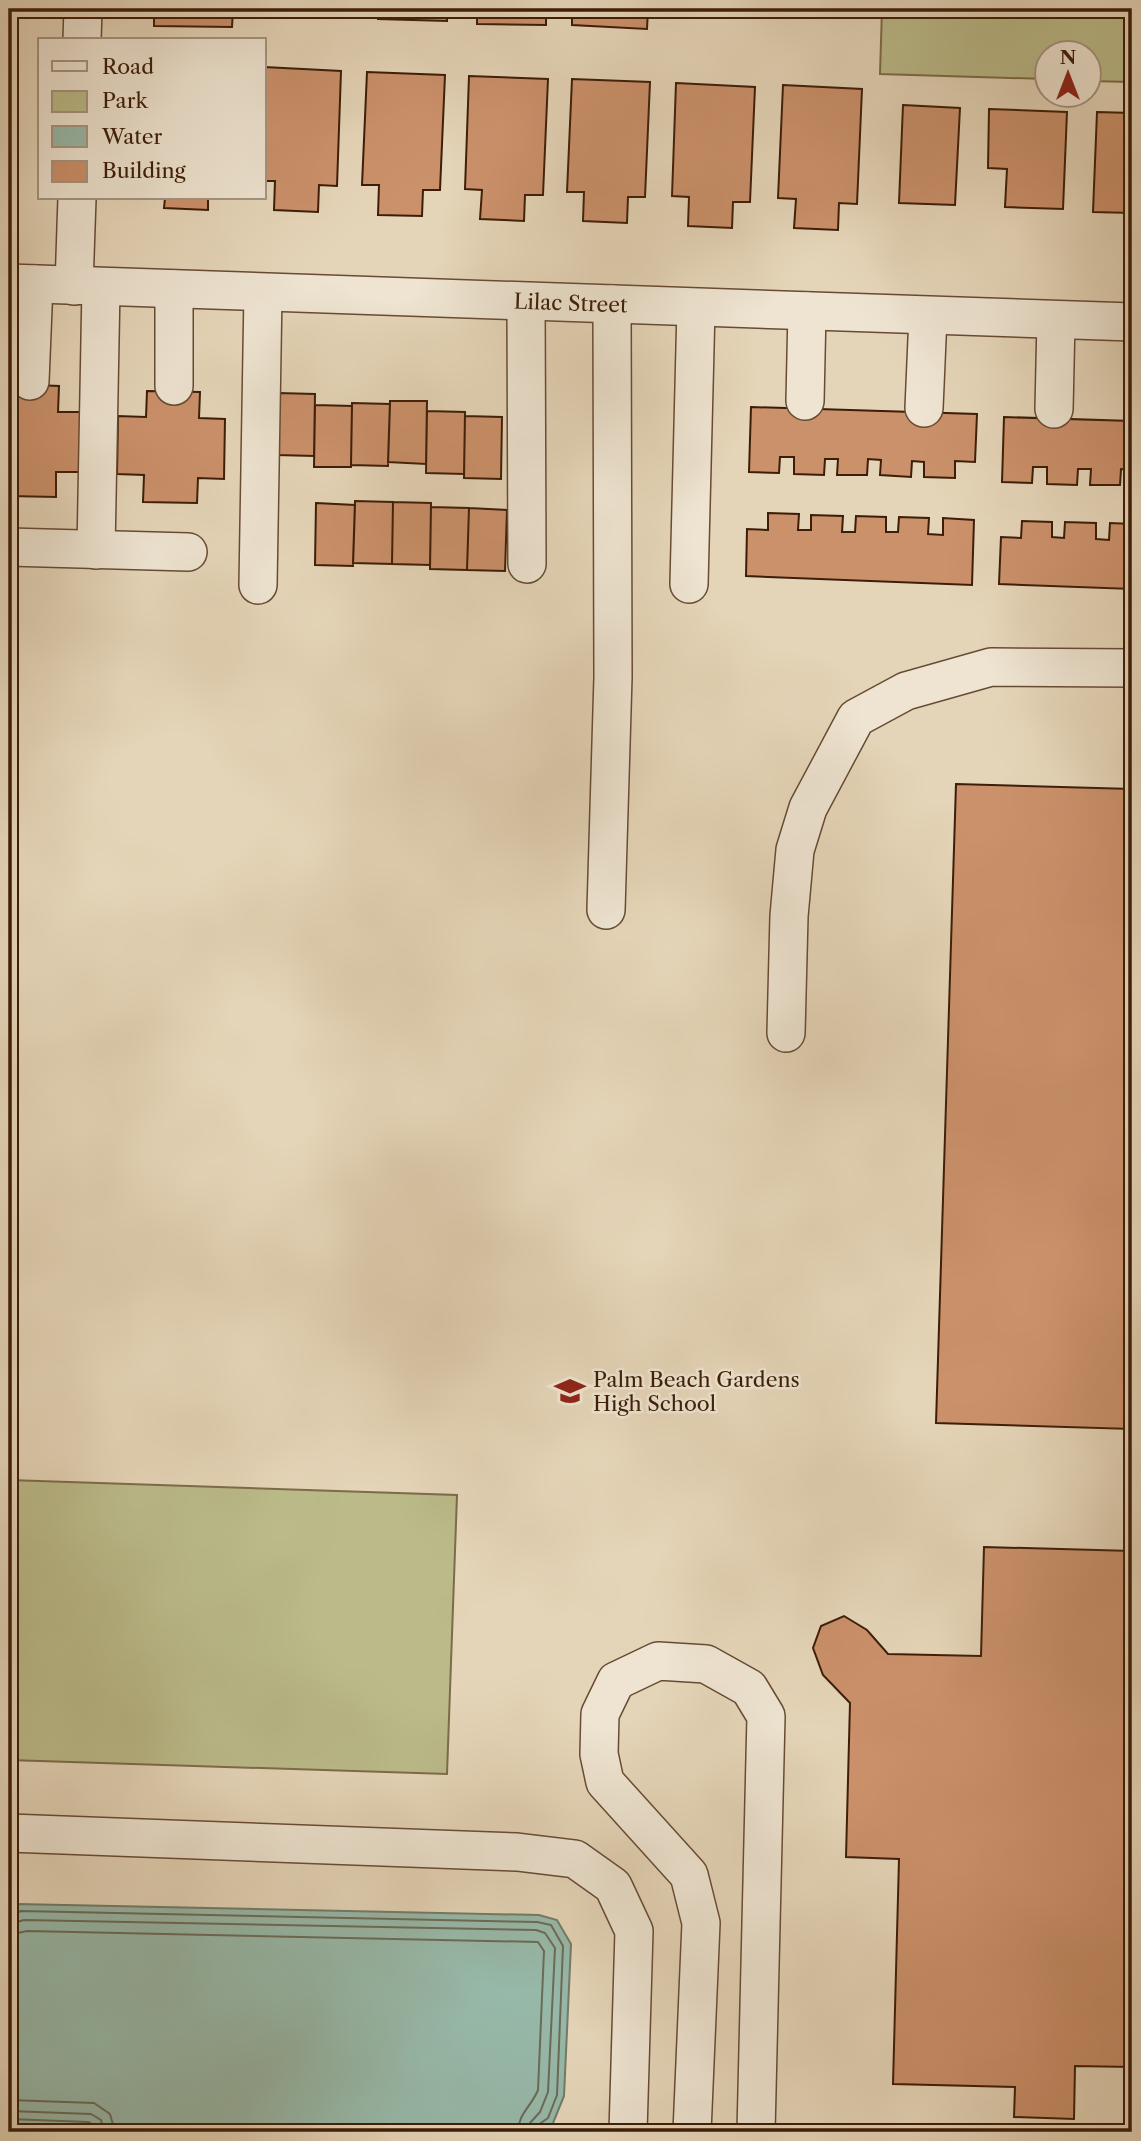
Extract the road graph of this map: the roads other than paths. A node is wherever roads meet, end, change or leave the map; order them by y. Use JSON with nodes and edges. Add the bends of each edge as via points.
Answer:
{"nodes":[{"id":1,"x":83,"y":9,"type":"edge"},
{"id":2,"x":82,"y":38,"type":"edge"},
{"id":3,"x":77,"y":200,"type":"edge"},
{"id":4,"x":21,"y":283,"type":"edge"},
{"id":5,"x":87,"y":286,"type":"junction"},
{"id":6,"x":174,"y":289,"type":"junction"},
{"id":7,"x":263,"y":293,"type":"junction"},
{"id":8,"x":526,"y":302,"type":"junction"},
{"id":9,"x":612,"y":304,"type":"junction"},
{"id":10,"x":696,"y":308,"type":"junction"},
{"id":11,"x":807,"y":311,"type":"junction"},
{"id":12,"x":928,"y":316,"type":"junction"},
{"id":13,"x":1056,"y":320,"type":"junction"},
{"id":14,"x":1132,"y":323,"type":"edge"},
{"id":15,"x":30,"y":381,"type":"dead end"},
{"id":16,"x":174,"y":386,"type":"dead end"},
{"id":17,"x":805,"y":401,"type":"dead end"},
{"id":18,"x":924,"y":408,"type":"dead end"},
{"id":19,"x":1054,"y":409,"type":"dead end"},
{"id":20,"x":9,"y":547,"type":"edge"},
{"id":21,"x":96,"y":550,"type":"junction"},
{"id":22,"x":188,"y":552,"type":"dead end"},
{"id":23,"x":527,"y":564,"type":"dead end"},
{"id":24,"x":689,"y":584,"type":"dead end"},
{"id":25,"x":258,"y":585,"type":"dead end"},
{"id":26,"x":1132,"y":668,"type":"edge"},
{"id":27,"x":606,"y":910,"type":"dead end"},
{"id":28,"x":786,"y":1033,"type":"dead end"},
{"id":29,"x":9,"y":1833,"type":"edge"},
{"id":30,"x":628,"y":2132,"type":"edge"},
{"id":31,"x":692,"y":2132,"type":"edge"},
{"id":32,"x":756,"y":2132,"type":"edge"}],
"edges":[{"from":1,"to":2,"type":"street"},
{"from":3,"to":5,"type":"street"},
{"from":4,"to":5,"type":"street","name":"Lilac Street"},
{"from":4,"to":15,"type":"street"},
{"from":5,"to":6,"type":"street","name":"Lilac Street"},
{"from":5,"to":21,"type":"street"},
{"from":6,"to":7,"type":"street","name":"Lilac Street"},
{"from":6,"to":16,"type":"street"},
{"from":7,"to":8,"type":"street","name":"Lilac Street"},
{"from":7,"to":25,"type":"street"},
{"from":8,"to":9,"type":"street","name":"Lilac Street"},
{"from":8,"to":23,"type":"street"},
{"from":9,"to":10,"type":"street","name":"Lilac Street"},
{"from":9,"to":27,"type":"street","via":[[613,677]]},
{"from":10,"to":11,"type":"street","name":"Lilac Street"},
{"from":10,"to":24,"type":"street"},
{"from":11,"to":12,"type":"street","name":"Lilac Street"},
{"from":11,"to":17,"type":"street"},
{"from":12,"to":13,"type":"street","name":"Lilac Street"},
{"from":12,"to":18,"type":"street"},
{"from":13,"to":14,"type":"street","name":"Lilac Street"},
{"from":13,"to":19,"type":"street"},
{"from":20,"to":21,"type":"street"},
{"from":21,"to":22,"type":"street"},
{"from":26,"to":28,"type":"street","via":[[991,667],[906,691],[856,718],[808,808],[795,850]]},
{"from":29,"to":30,"type":"street","via":[[575,1858],[612,1886],[634,1931]]},
{"from":31,"to":32,"type":"street","via":[[701,1923],[689,1875],[605,1782],[599,1754],[600,1714],[617,1681],[658,1661],[706,1664],[749,1688],[766,1716]]}]}
